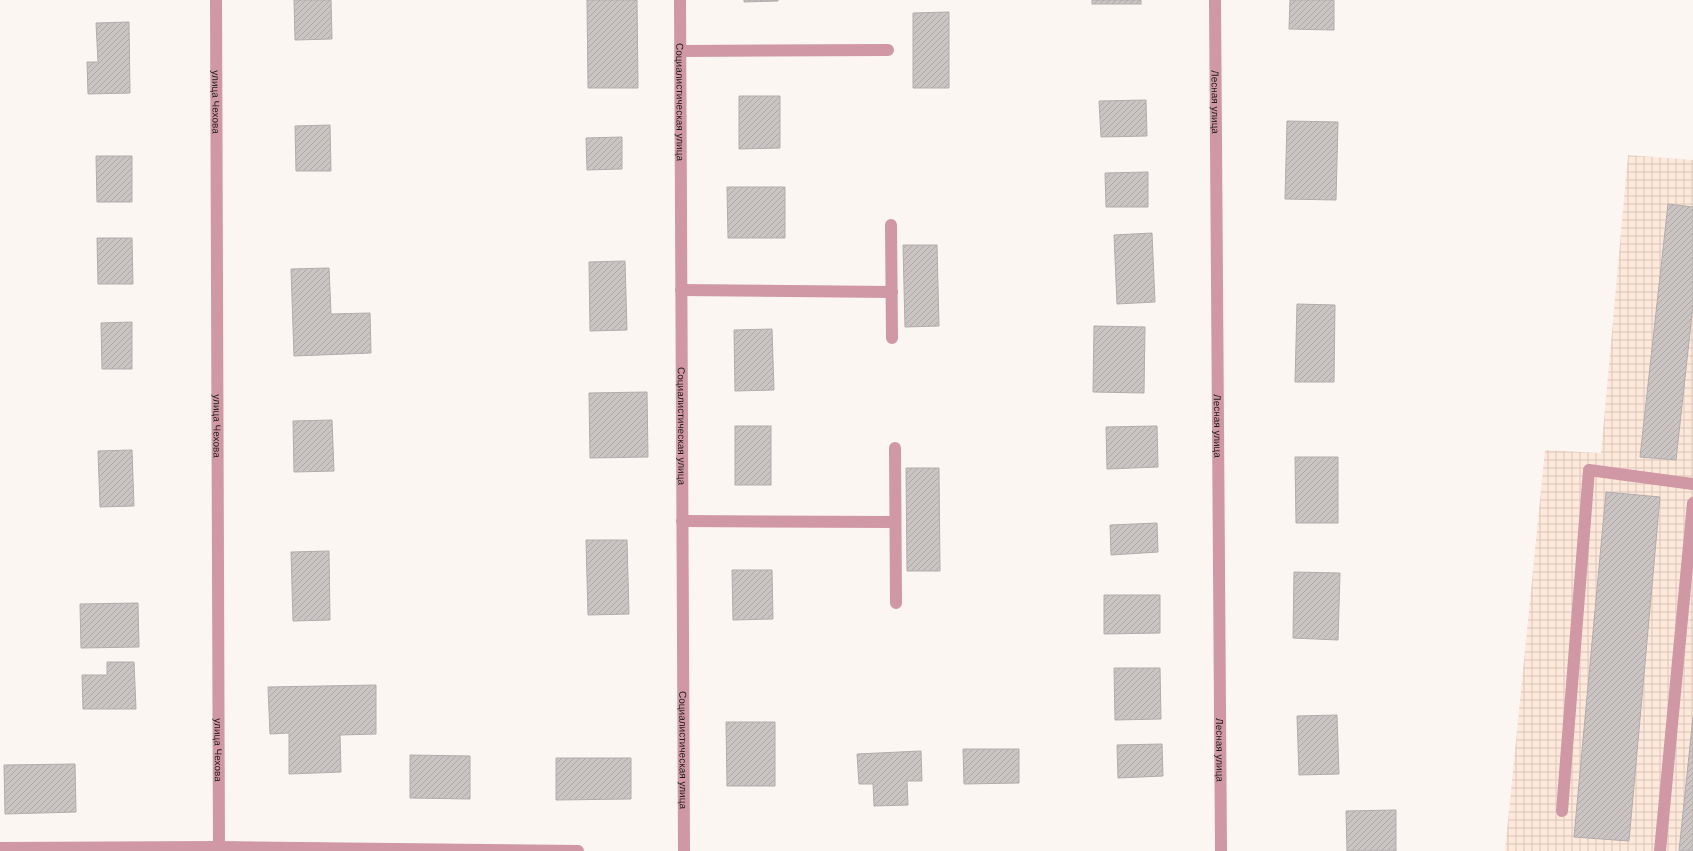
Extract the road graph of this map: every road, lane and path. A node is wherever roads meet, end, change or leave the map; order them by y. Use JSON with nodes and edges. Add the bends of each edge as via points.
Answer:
{"nodes":[{"id":1,"x":216,"y":0,"type":"edge"},
{"id":2,"x":680,"y":0,"type":"edge"},
{"id":3,"x":1215,"y":0,"type":"edge"},
{"id":4,"x":888,"y":50,"type":"dead end"},
{"id":5,"x":681,"y":51,"type":"junction"},
{"id":6,"x":891,"y":225,"type":"dead end"},
{"id":7,"x":681,"y":290,"type":"junction"},
{"id":8,"x":892,"y":292,"type":"junction"},
{"id":9,"x":892,"y":338,"type":"dead end"},
{"id":10,"x":895,"y":448,"type":"dead end"},
{"id":11,"x":1693,"y":484,"type":"edge"},
{"id":12,"x":1693,"y":503,"type":"edge"},
{"id":13,"x":682,"y":521,"type":"junction"},
{"id":14,"x":895,"y":522,"type":"junction"},
{"id":15,"x":896,"y":603,"type":"dead end"},
{"id":16,"x":1562,"y":811,"type":"dead end"},
{"id":17,"x":0,"y":848,"type":"edge"},
{"id":18,"x":218,"y":849,"type":"edge"},
{"id":19,"x":578,"y":851,"type":"edge"},
{"id":20,"x":684,"y":851,"type":"edge"},
{"id":21,"x":1221,"y":851,"type":"edge"},
{"id":22,"x":1660,"y":851,"type":"edge"}],
"edges":[{"from":1,"to":18,"type":"street","name":"улица Чехова"},
{"from":2,"to":5,"type":"street","name":"Социалистическая улица"},
{"from":3,"to":21,"type":"street","name":"Лесная улица"},
{"from":4,"to":5,"type":"street"},
{"from":5,"to":7,"type":"street","name":"Социалистическая улица"},
{"from":6,"to":8,"type":"street"},
{"from":7,"to":8,"type":"street"},
{"from":7,"to":13,"type":"street","name":"Социалистическая улица"},
{"from":8,"to":9,"type":"street"},
{"from":10,"to":14,"type":"street"},
{"from":11,"to":16,"type":"street","via":[[1589,470]]},
{"from":12,"to":22,"type":"street"},
{"from":13,"to":14,"type":"street"},
{"from":13,"to":20,"type":"street","name":"Социалистическая улица"},
{"from":14,"to":15,"type":"street"},
{"from":17,"to":18,"type":"street"},
{"from":18,"to":19,"type":"street"}]}
